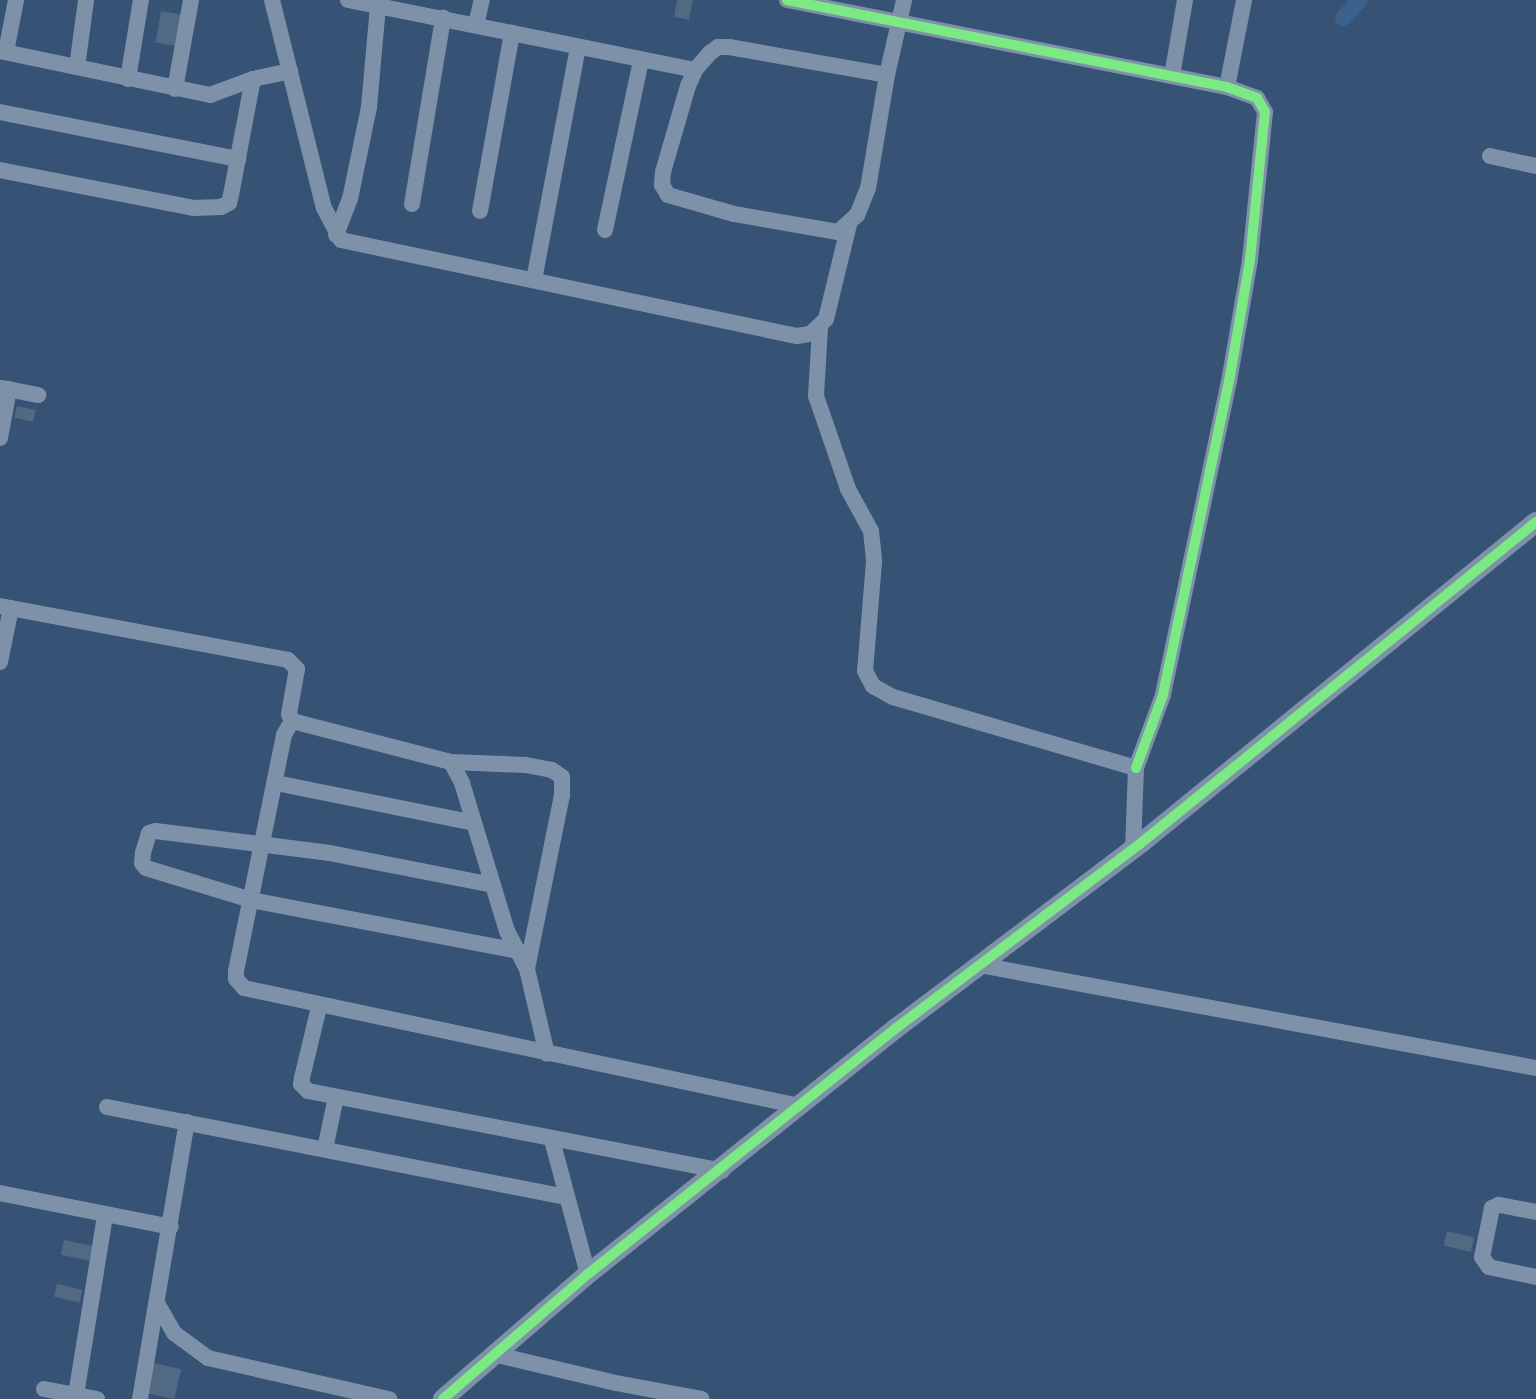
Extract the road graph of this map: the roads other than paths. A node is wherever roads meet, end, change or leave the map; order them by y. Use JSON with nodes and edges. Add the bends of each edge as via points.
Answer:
{"nodes":[{"id":1,"x":16,"y":0,"type":"edge"},
{"id":2,"x":86,"y":0,"type":"edge"},
{"id":3,"x":141,"y":0,"type":"edge"},
{"id":4,"x":191,"y":0,"type":"edge"},
{"id":5,"x":272,"y":0,"type":"edge"},
{"id":6,"x":348,"y":0,"type":"edge"},
{"id":7,"x":482,"y":0,"type":"edge"},
{"id":8,"x":787,"y":0,"type":"edge"},
{"id":9,"x":904,"y":0,"type":"edge"},
{"id":10,"x":1185,"y":0,"type":"edge"},
{"id":11,"x":1244,"y":0,"type":"edge"},
{"id":12,"x":378,"y":6,"type":"junction"},
{"id":13,"x":443,"y":18,"type":"junction"},
{"id":14,"x":900,"y":21,"type":"junction"},
{"id":15,"x":476,"y":25,"type":"junction"},
{"id":16,"x":512,"y":33,"type":"junction"},
{"id":17,"x":578,"y":47,"type":"junction"},
{"id":18,"x":3,"y":52,"type":"edge"},
{"id":19,"x":641,"y":60,"type":"junction"},
{"id":20,"x":77,"y":67,"type":"junction"},
{"id":21,"x":695,"y":70,"type":"junction"},
{"id":22,"x":290,"y":71,"type":"junction"},
{"id":23,"x":887,"y":75,"type":"junction"},
{"id":24,"x":1172,"y":76,"type":"junction"},
{"id":25,"x":128,"y":79,"type":"junction"},
{"id":26,"x":253,"y":79,"type":"junction"},
{"id":27,"x":1227,"y":87,"type":"junction"},
{"id":28,"x":175,"y":89,"type":"junction"},
{"id":29,"x":0,"y":112,"type":"edge"},
{"id":30,"x":1490,"y":156,"type":"dead end"},
{"id":31,"x":238,"y":159,"type":"junction"},
{"id":32,"x":1536,"y":166,"type":"edge"},
{"id":33,"x":0,"y":170,"type":"edge"},
{"id":34,"x":412,"y":204,"type":"dead end"},
{"id":35,"x":480,"y":211,"type":"dead end"},
{"id":36,"x":849,"y":225,"type":"junction"},
{"id":37,"x":605,"y":230,"type":"dead end"},
{"id":38,"x":336,"y":235,"type":"junction"},
{"id":39,"x":534,"y":280,"type":"junction"},
{"id":40,"x":820,"y":328,"type":"junction"},
{"id":41,"x":5,"y":388,"type":"edge"},
{"id":42,"x":38,"y":395,"type":"dead end"},
{"id":43,"x":0,"y":438,"type":"edge"},
{"id":44,"x":1536,"y":522,"type":"edge"},
{"id":45,"x":6,"y":607,"type":"edge"},
{"id":46,"x":0,"y":662,"type":"edge"},
{"id":47,"x":292,"y":721,"type":"junction"},
{"id":48,"x":451,"y":762,"type":"junction"},
{"id":49,"x":1136,"y":768,"type":"junction"},
{"id":50,"x":276,"y":783,"type":"junction"},
{"id":51,"x":474,"y":823,"type":"junction"},
{"id":52,"x":264,"y":846,"type":"junction"},
{"id":53,"x":1133,"y":849,"type":"junction"},
{"id":54,"x":493,"y":885,"type":"junction"},
{"id":55,"x":251,"y":900,"type":"junction"},
{"id":56,"x":519,"y":951,"type":"junction"},
{"id":57,"x":979,"y":965,"type":"junction"},
{"id":58,"x":527,"y":969,"type":"junction"},
{"id":59,"x":319,"y":1007,"type":"junction"},
{"id":60,"x":547,"y":1054,"type":"junction"},
{"id":61,"x":1536,"y":1068,"type":"edge"},
{"id":62,"x":336,"y":1097,"type":"junction"},
{"id":63,"x":799,"y":1106,"type":"junction"},
{"id":64,"x":107,"y":1107,"type":"dead end"},
{"id":65,"x":187,"y":1122,"type":"junction"},
{"id":66,"x":552,"y":1140,"type":"junction"},
{"id":67,"x":325,"y":1149,"type":"junction"},
{"id":68,"x":722,"y":1171,"type":"junction"},
{"id":69,"x":0,"y":1193,"type":"edge"},
{"id":70,"x":565,"y":1197,"type":"junction"},
{"id":71,"x":1536,"y":1212,"type":"edge"},
{"id":72,"x":105,"y":1215,"type":"junction"},
{"id":73,"x":171,"y":1227,"type":"junction"},
{"id":74,"x":588,"y":1274,"type":"junction"},
{"id":75,"x":1536,"y":1277,"type":"edge"},
{"id":76,"x":158,"y":1305,"type":"junction"},
{"id":77,"x":493,"y":1354,"type":"junction"},
{"id":78,"x":44,"y":1389,"type":"dead end"},
{"id":79,"x":618,"y":1391,"type":"edge"},
{"id":80,"x":76,"y":1395,"type":"junction"},
{"id":81,"x":97,"y":1399,"type":"edge"},
{"id":82,"x":140,"y":1399,"type":"edge"},
{"id":83,"x":389,"y":1399,"type":"edge"},
{"id":84,"x":445,"y":1399,"type":"edge"},
{"id":85,"x":702,"y":1399,"type":"edge"}],
"edges":[{"from":1,"to":18,"type":"street"},
{"from":2,"to":20,"type":"street"},
{"from":3,"to":25,"type":"street"},
{"from":4,"to":28,"type":"street"},
{"from":5,"to":22,"type":"street"},
{"from":6,"to":12,"type":"street"},
{"from":7,"to":15,"type":"street"},
{"from":8,"to":14,"type":"street"},
{"from":9,"to":14,"type":"street"},
{"from":10,"to":24,"type":"street"},
{"from":11,"to":27,"type":"street"},
{"from":12,"to":13,"type":"street"},
{"from":12,"to":38,"type":"street","via":[[369,107],[350,199]]},
{"from":13,"to":15,"type":"street"},
{"from":13,"to":34,"type":"street"},
{"from":14,"to":23,"type":"street"},
{"from":14,"to":24,"type":"street"},
{"from":15,"to":16,"type":"street"},
{"from":16,"to":17,"type":"street"},
{"from":16,"to":35,"type":"street"},
{"from":17,"to":19,"type":"street"},
{"from":17,"to":39,"type":"street"},
{"from":18,"to":20,"type":"street"},
{"from":19,"to":21,"type":"street"},
{"from":19,"to":37,"type":"street"},
{"from":20,"to":25,"type":"street"},
{"from":21,"to":23,"type":"street","via":[[718,47],[729,47]]},
{"from":21,"to":36,"type":"street","via":[[663,172],[668,195],[824,231],[838,232]]},
{"from":22,"to":26,"type":"street"},
{"from":22,"to":38,"type":"street","via":[[324,208]]},
{"from":23,"to":36,"type":"street","via":[[868,188]]},
{"from":24,"to":27,"type":"street"},
{"from":25,"to":28,"type":"street"},
{"from":26,"to":28,"type":"street","via":[[217,95]]},
{"from":26,"to":31,"type":"street"},
{"from":27,"to":49,"type":"street","via":[[1257,98],[1265,112],[1250,260],[1163,695]]},
{"from":29,"to":31,"type":"street"},
{"from":30,"to":32,"type":"street"},
{"from":31,"to":33,"type":"street","via":[[229,203],[211,209]]},
{"from":36,"to":40,"type":"street"},
{"from":38,"to":39,"type":"street","via":[[351,243]]},
{"from":39,"to":40,"type":"street","via":[[783,336]]},
{"from":40,"to":49,"type":"street","via":[[816,396],[848,489],[871,531],[874,562],[865,671],[873,686],[893,697]]},
{"from":41,"to":42,"type":"street"},
{"from":41,"to":43,"type":"street"},
{"from":44,"to":53,"type":"street"},
{"from":45,"to":46,"type":"street"},
{"from":45,"to":47,"type":"street","via":[[288,660],[297,669]]},
{"from":47,"to":48,"type":"street"},
{"from":47,"to":50,"type":"street","via":[[284,735]]},
{"from":48,"to":51,"type":"street"},
{"from":48,"to":58,"type":"street","via":[[526,765],[562,777]]},
{"from":49,"to":53,"type":"street"},
{"from":50,"to":51,"type":"street"},
{"from":50,"to":52,"type":"street"},
{"from":51,"to":54,"type":"street"},
{"from":52,"to":54,"type":"street","via":[[330,853]]},
{"from":52,"to":55,"type":"street"},
{"from":52,"to":55,"type":"street","via":[[155,831],[149,833],[143,853],[146,868]]},
{"from":53,"to":57,"type":"street"},
{"from":54,"to":56,"type":"street"},
{"from":55,"to":56,"type":"street"},
{"from":55,"to":59,"type":"street","via":[[236,971],[239,984],[251,992]]},
{"from":56,"to":58,"type":"street"},
{"from":57,"to":61,"type":"street"},
{"from":57,"to":63,"type":"street"},
{"from":58,"to":60,"type":"street"},
{"from":59,"to":60,"type":"street"},
{"from":59,"to":62,"type":"street","via":[[301,1084],[308,1091]]},
{"from":60,"to":63,"type":"street"},
{"from":62,"to":66,"type":"street"},
{"from":62,"to":67,"type":"street"},
{"from":63,"to":68,"type":"street"},
{"from":64,"to":65,"type":"street"},
{"from":65,"to":67,"type":"street"},
{"from":65,"to":73,"type":"street"},
{"from":66,"to":68,"type":"street"},
{"from":66,"to":70,"type":"street"},
{"from":67,"to":70,"type":"street"},
{"from":68,"to":74,"type":"street"},
{"from":69,"to":72,"type":"street"},
{"from":70,"to":74,"type":"street"},
{"from":71,"to":75,"type":"street","via":[[1492,1208],[1482,1257],[1489,1267]]},
{"from":72,"to":73,"type":"street"},
{"from":72,"to":80,"type":"street"},
{"from":73,"to":76,"type":"street"},
{"from":74,"to":77,"type":"street"},
{"from":76,"to":82,"type":"street"},
{"from":76,"to":83,"type":"street","via":[[174,1333],[208,1358]]},
{"from":77,"to":79,"type":"street"},
{"from":77,"to":84,"type":"street"},
{"from":78,"to":80,"type":"street"},
{"from":79,"to":85,"type":"street"},
{"from":80,"to":81,"type":"street"}]}
